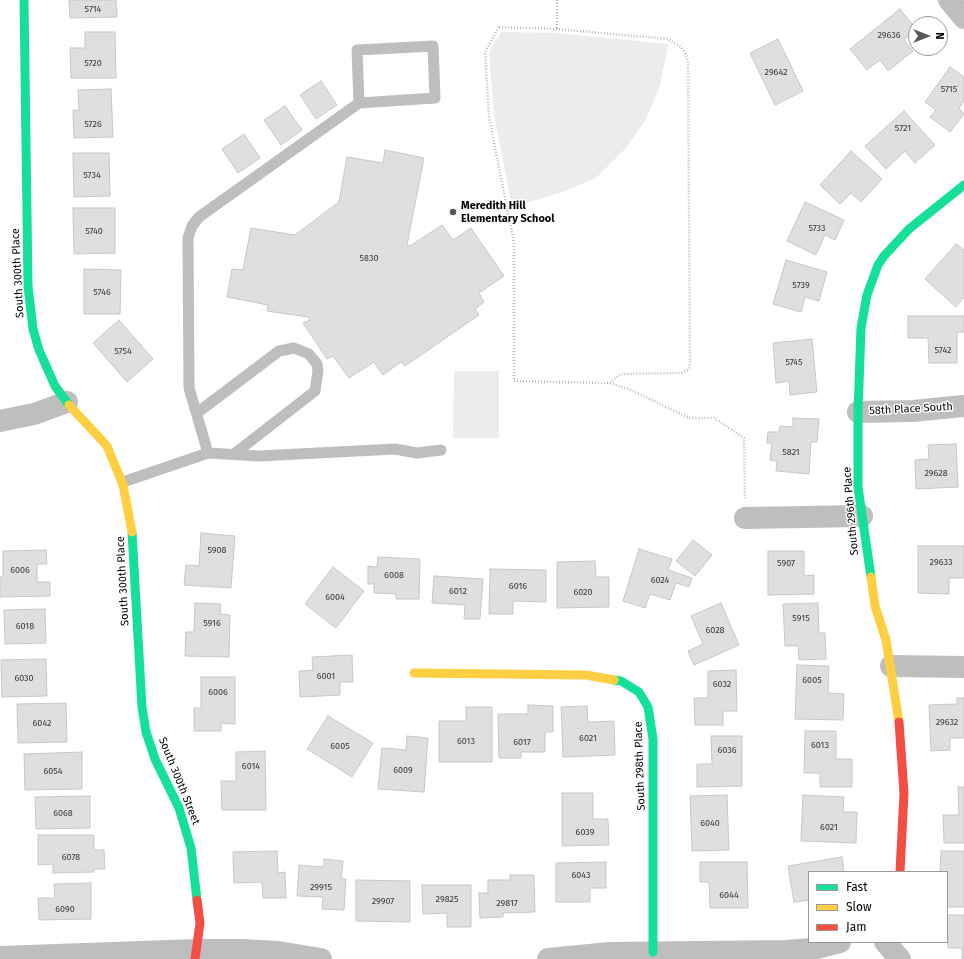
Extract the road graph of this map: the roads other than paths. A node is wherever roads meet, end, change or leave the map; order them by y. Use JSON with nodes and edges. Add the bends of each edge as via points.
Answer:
{"nodes":[{"id":1,"x":24,"y":0,"type":"edge"},
{"id":2,"x":949,"y":0,"type":"edge"},
{"id":3,"x":964,"y":18,"type":"edge"},
{"id":4,"x":359,"y":103,"type":"junction"},
{"id":5,"x":964,"y":185,"type":"edge"},
{"id":6,"x":67,"y":402,"type":"junction"},
{"id":7,"x":964,"y":406,"type":"edge"},
{"id":8,"x":858,"y":412,"type":"junction"},
{"id":9,"x":197,"y":413,"type":"junction"},
{"id":10,"x":0,"y":421,"type":"edge"},
{"id":11,"x":441,"y":450,"type":"dead end"},
{"id":12,"x":208,"y":453,"type":"junction"},
{"id":13,"x":234,"y":454,"type":"junction"},
{"id":14,"x":122,"y":482,"type":"junction"},
{"id":15,"x":862,"y":516,"type":"junction"},
{"id":16,"x":745,"y":518,"type":"road end"},
{"id":17,"x":891,"y":666,"type":"junction"},
{"id":18,"x":964,"y":667,"type":"edge"},
{"id":19,"x":414,"y":673,"type":"dead end"},
{"id":20,"x":146,"y":732,"type":"joint"},
{"id":21,"x":900,"y":871,"type":"edge"},
{"id":22,"x":836,"y":943,"type":"edge"},
{"id":23,"x":886,"y":943,"type":"edge"},
{"id":24,"x":653,"y":952,"type":"junction"},
{"id":25,"x":195,"y":954,"type":"edge"},
{"id":26,"x":0,"y":957,"type":"edge"},
{"id":27,"x":321,"y":959,"type":"edge"},
{"id":28,"x":548,"y":959,"type":"edge"},
{"id":29,"x":900,"y":959,"type":"edge"}],
"edges":[{"from":1,"to":6,"type":"street","name":"South 300th Place","via":[[29,308],[44,363],[55,386]]},
{"from":2,"to":3,"type":"street"},
{"from":4,"to":4,"type":"lane","via":[[435,98],[433,46],[357,50]]},
{"from":4,"to":9,"type":"lane","via":[[199,217],[192,226],[188,238],[190,388]]},
{"from":5,"to":8,"type":"street","name":"South 296th Place","via":[[904,233],[878,265],[867,295],[861,328]]},
{"from":6,"to":10,"type":"street","via":[[29,415]]},
{"from":6,"to":14,"type":"street","name":"South 300th Place","via":[[107,446]]},
{"from":7,"to":8,"type":"street","name":"58th Place South","via":[[913,411]]},
{"from":8,"to":15,"type":"street","name":"South 296th Place","via":[[858,487]]},
{"from":9,"to":12,"type":"lane"},
{"from":9,"to":13,"type":"lane","via":[[279,351],[294,348],[309,354],[317,364],[315,390]]},
{"from":11,"to":13,"type":"lane","via":[[417,453],[395,449],[259,456]]},
{"from":12,"to":13,"type":"lane"},
{"from":12,"to":14,"type":"lane"},
{"from":14,"to":20,"type":"street","name":"South 300th Place","via":[[132,536],[142,707]]},
{"from":15,"to":16,"type":"street"},
{"from":15,"to":17,"type":"street","name":"South 296th Place","via":[[875,606]]},
{"from":17,"to":18,"type":"street"},
{"from":17,"to":21,"type":"street","name":"South 296th Place","via":[[900,730],[904,793]]},
{"from":19,"to":24,"type":"street","name":"South 298th Place","via":[[544,673],[591,676],[621,681],[639,692],[648,707],[653,739]]},
{"from":20,"to":25,"type":"street","name":"South 300th Street","via":[[154,759],[179,808],[188,833],[200,922]]},
{"from":22,"to":24,"type":"street","via":[[813,949]]},
{"from":23,"to":29,"type":"street"},
{"from":24,"to":28,"type":"street","via":[[591,953]]},
{"from":25,"to":26,"type":"street"},
{"from":25,"to":27,"type":"street","via":[[262,951]]}]}
